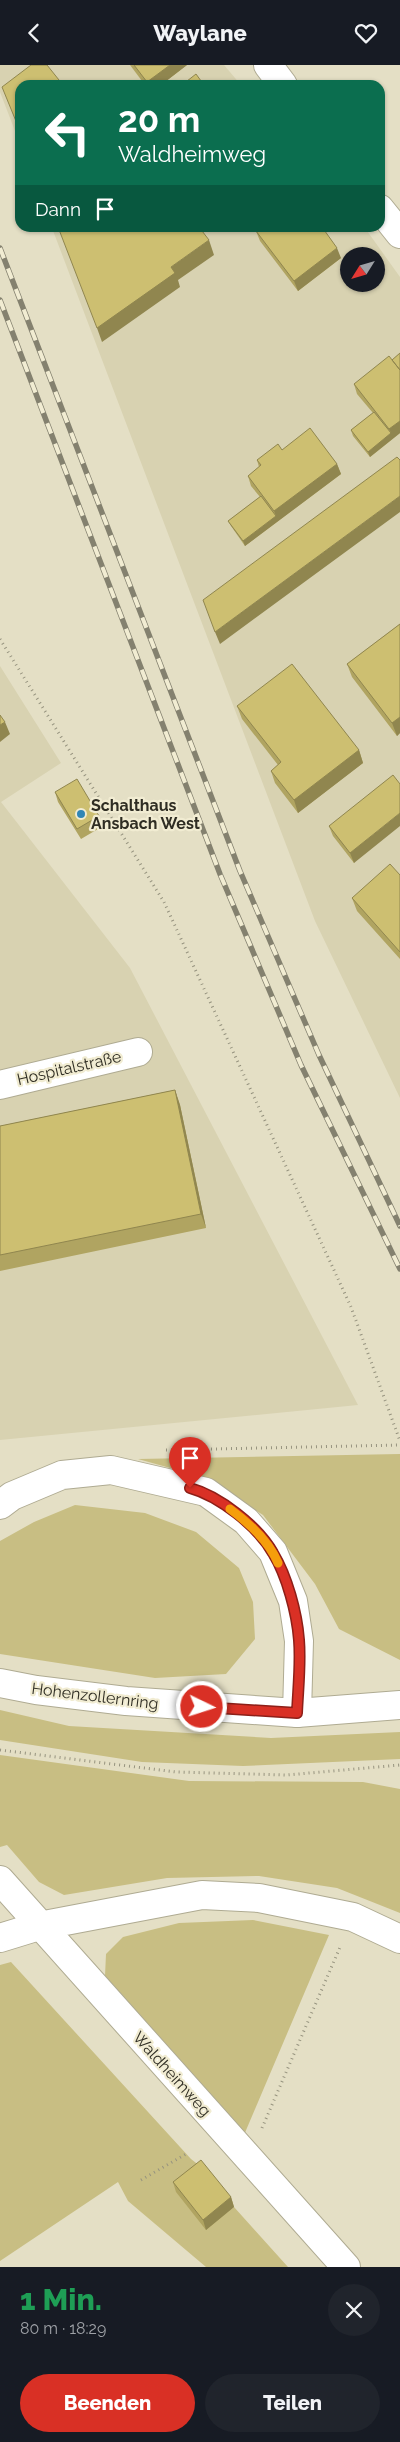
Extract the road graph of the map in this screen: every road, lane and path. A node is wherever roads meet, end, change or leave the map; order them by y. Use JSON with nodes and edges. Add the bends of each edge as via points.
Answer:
{"nodes":[{"id":1,"x":268,"y":65,"type":"edge"},
{"id":2,"x":279,"y":80,"type":"edge"},
{"id":3,"x":385,"y":216,"type":"edge"},
{"id":4,"x":400,"y":235,"type":"edge"},
{"id":5,"x":0,"y":639,"type":"edge"},
{"id":6,"x":138,"y":1052,"type":"dead end"},
{"id":7,"x":0,"y":1085,"type":"edge"},
{"id":8,"x":400,"y":1441,"type":"edge"},
{"id":9,"x":400,"y":1445,"type":"edge"},
{"id":10,"x":163,"y":1451,"type":"dead end"},
{"id":11,"x":0,"y":1505,"type":"edge"},
{"id":12,"x":0,"y":1683,"type":"edge"},
{"id":13,"x":400,"y":1705,"type":"edge"},
{"id":14,"x":297,"y":1713,"type":"junction"},
{"id":15,"x":0,"y":1750,"type":"edge"},
{"id":16,"x":400,"y":1767,"type":"edge"},
{"id":17,"x":0,"y":1880,"type":"edge"},
{"id":18,"x":353,"y":1917,"type":"junction"},
{"id":19,"x":39,"y":1926,"type":"junction"},
{"id":20,"x":0,"y":1938,"type":"edge"},
{"id":21,"x":400,"y":1939,"type":"edge"},
{"id":22,"x":186,"y":2154,"type":"dead end"},
{"id":23,"x":249,"y":2159,"type":"junction"},
{"id":24,"x":141,"y":2179,"type":"dead end"},
{"id":25,"x":346,"y":2267,"type":"edge"}],
"edges":[{"from":1,"to":2,"type":"street"},
{"from":3,"to":4,"type":"street"},
{"from":5,"to":8,"type":"path","via":[[164,902],[351,1307]]},
{"from":6,"to":7,"type":"street","name":"Hospitalstraße"},
{"from":9,"to":10,"type":"path"},
{"from":11,"to":14,"type":"street","via":[[12,1496],[62,1475],[111,1470],[206,1492],[246,1521],[273,1552],[293,1601],[299,1641]]},
{"from":12,"to":14,"type":"street","name":"Hohenzollernring","via":[[126,1701]]},
{"from":13,"to":14,"type":"street","name":"Hohenzollernring"},
{"from":15,"to":16,"type":"path","via":[[176,1772],[287,1775]]},
{"from":17,"to":19,"type":"street","name":"Waldheimweg"},
{"from":18,"to":19,"type":"street","via":[[259,1897],[202,1895]]},
{"from":18,"to":21,"type":"street"},
{"from":18,"to":23,"type":"path"},
{"from":19,"to":20,"type":"street"},
{"from":19,"to":23,"type":"street","name":"Waldheimweg"},
{"from":22,"to":24,"type":"path"},
{"from":23,"to":25,"type":"street","name":"Waldheimweg"}]}
